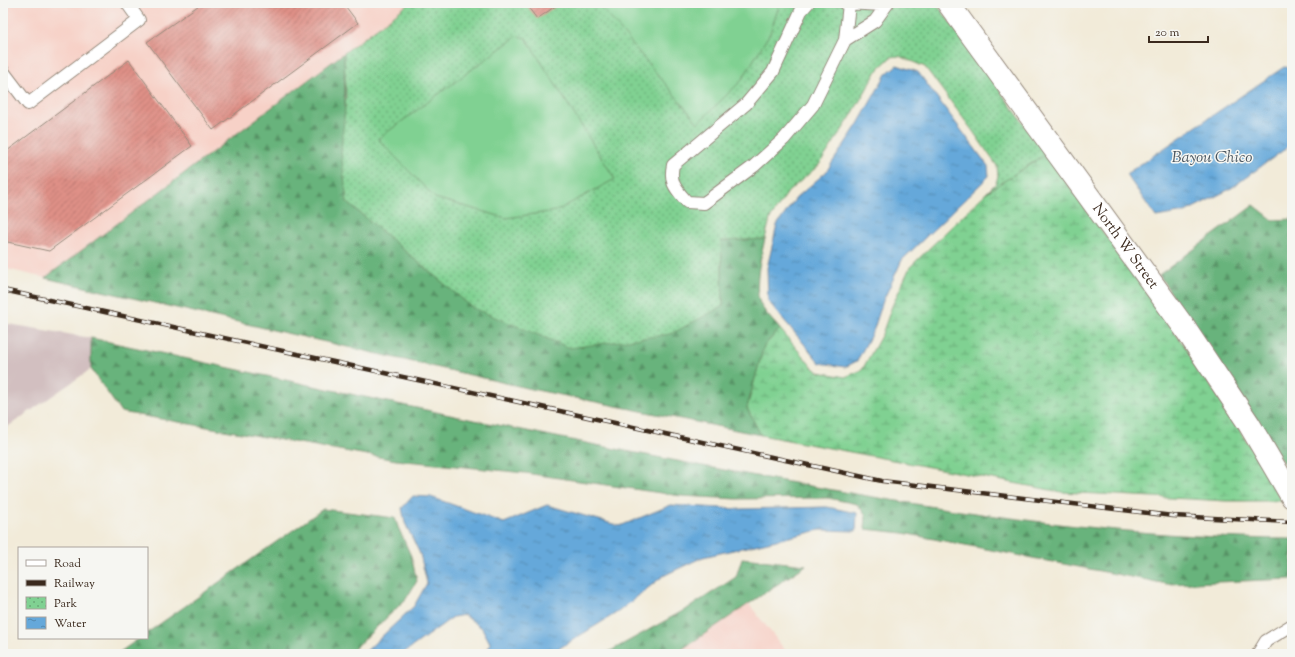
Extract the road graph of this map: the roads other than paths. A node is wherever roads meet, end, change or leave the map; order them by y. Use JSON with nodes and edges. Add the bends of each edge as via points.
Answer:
{"nodes":[{"id":1,"x":127,"y":3,"type":"edge"},
{"id":2,"x":808,"y":3,"type":"edge"},
{"id":3,"x":948,"y":3,"type":"edge"},
{"id":4,"x":846,"y":4,"type":"edge"},
{"id":5,"x":887,"y":4,"type":"edge"},
{"id":6,"x":845,"y":40,"type":"junction"},
{"id":7,"x":3,"y":70,"type":"edge"},
{"id":8,"x":1292,"y":497,"type":"edge"},
{"id":9,"x":1292,"y":625,"type":"edge"},
{"id":10,"x":1258,"y":654,"type":"edge"}],
"edges":[{"from":1,"to":7,"type":"lane","via":[[139,20],[28,104]]},
{"from":2,"to":6,"type":"lane","via":[[773,72],[746,104],[673,165],[670,175],[674,187],[687,202],[704,203],[754,166],[784,139],[812,105]]},
{"from":3,"to":8,"type":"main road","name":"North W Street","via":[[1184,327],[1249,424]]},
{"from":4,"to":5,"type":"lane"},
{"from":4,"to":6,"type":"lane"},
{"from":5,"to":6,"type":"lane","via":[[875,21]]},
{"from":9,"to":10,"type":"lane","via":[[1266,641]]}]}
